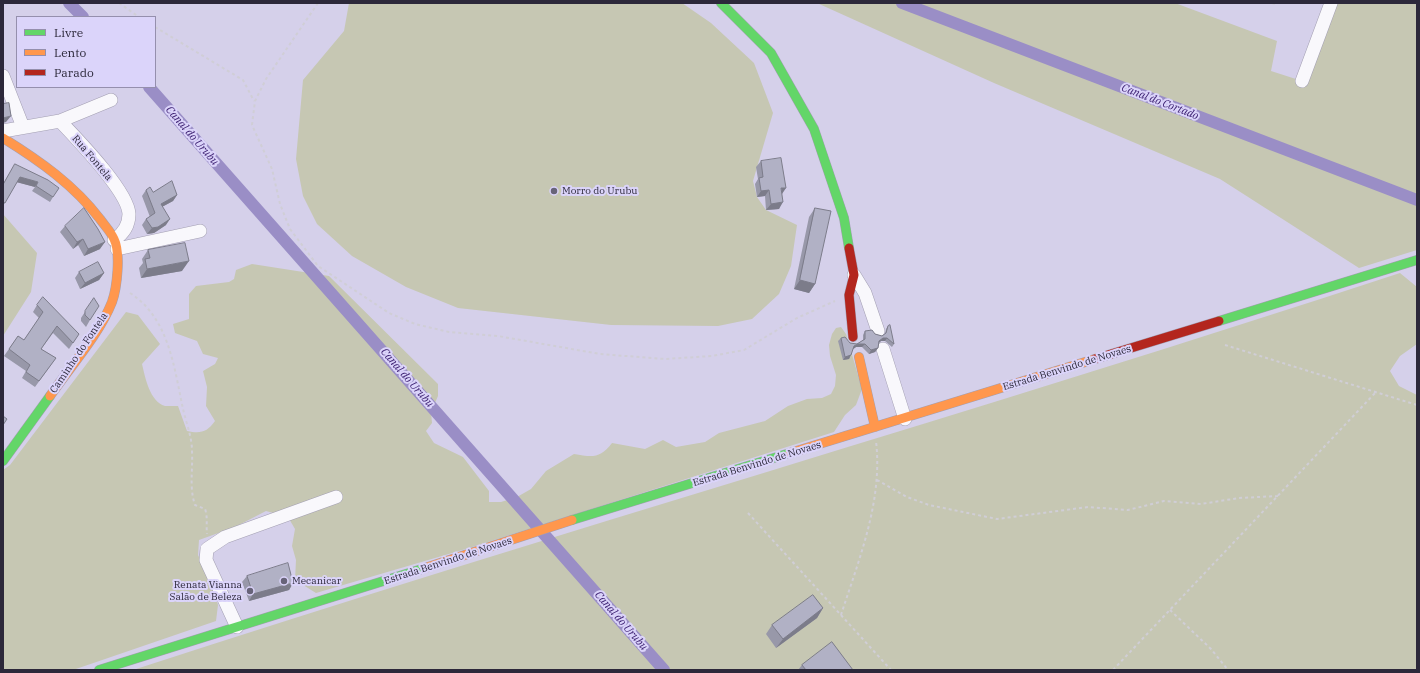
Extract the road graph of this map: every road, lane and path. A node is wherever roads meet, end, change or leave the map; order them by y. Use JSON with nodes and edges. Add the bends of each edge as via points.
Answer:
{"nodes":[{"id":1,"x":119,"y":3,"type":"edge"},
{"id":2,"x":318,"y":3,"type":"edge"},
{"id":3,"x":721,"y":3,"type":"edge"},
{"id":4,"x":1272,"y":3,"type":"edge"},
{"id":5,"x":1330,"y":3,"type":"edge"},
{"id":6,"x":1275,"y":4,"type":"dead end"},
{"id":7,"x":137,"y":16,"type":"edge"},
{"id":8,"x":156,"y":28,"type":"edge"},
{"id":9,"x":3,"y":76,"type":"edge"},
{"id":10,"x":1302,"y":81,"type":"dead end"},
{"id":11,"x":111,"y":100,"type":"dead end"},
{"id":12,"x":254,"y":101,"type":"junction"},
{"id":13,"x":60,"y":121,"type":"junction"},
{"id":14,"x":23,"y":126,"type":"junction"},
{"id":15,"x":3,"y":131,"type":"edge"},
{"id":16,"x":3,"y":138,"type":"edge"},
{"id":17,"x":200,"y":231,"type":"dead end"},
{"id":18,"x":116,"y":244,"type":"junction"},
{"id":19,"x":1417,"y":260,"type":"edge"},
{"id":20,"x":854,"y":275,"type":"junction"},
{"id":21,"x":117,"y":288,"type":"junction"},
{"id":22,"x":849,"y":295,"type":"junction"},
{"id":23,"x":878,"y":331,"type":"dead end"},
{"id":24,"x":853,"y":337,"type":"dead end"},
{"id":25,"x":1225,"y":345,"type":"dead end"},
{"id":26,"x":883,"y":349,"type":"dead end"},
{"id":27,"x":859,"y":357,"type":"dead end"},
{"id":28,"x":1376,"y":392,"type":"junction"},
{"id":29,"x":1417,"y":405,"type":"edge"},
{"id":30,"x":905,"y":419,"type":"junction"},
{"id":31,"x":875,"y":427,"type":"junction"},
{"id":32,"x":3,"y":461,"type":"edge"},
{"id":33,"x":877,"y":480,"type":"junction"},
{"id":34,"x":1278,"y":496,"type":"junction"},
{"id":35,"x":336,"y":497,"type":"dead end"},
{"id":36,"x":748,"y":513,"type":"dead end"},
{"id":37,"x":211,"y":545,"type":"junction"},
{"id":38,"x":1170,"y":610,"type":"junction"},
{"id":39,"x":841,"y":615,"type":"junction"},
{"id":40,"x":237,"y":627,"type":"junction"},
{"id":41,"x":99,"y":670,"type":"edge"},
{"id":42,"x":891,"y":670,"type":"edge"},
{"id":43,"x":1112,"y":670,"type":"edge"},
{"id":44,"x":1228,"y":670,"type":"edge"}],
"edges":[{"from":1,"to":7,"type":"path"},
{"from":2,"to":12,"type":"path"},
{"from":3,"to":20,"type":"street","via":[[770,52],[814,129],[844,218]]},
{"from":4,"to":6,"type":"path"},
{"from":5,"to":10,"type":"street"},
{"from":8,"to":12,"type":"path","via":[[243,80]]},
{"from":9,"to":14,"type":"street"},
{"from":11,"to":13,"type":"street"},
{"from":12,"to":22,"type":"path","via":[[252,125],[272,169],[280,204],[290,229],[318,266],[389,312],[415,324],[449,332],[498,336],[600,354],[665,359],[712,356],[744,350],[797,318]]},
{"from":13,"to":14,"type":"street"},
{"from":13,"to":18,"type":"street","name":"Rua Fontela","via":[[107,173],[124,201],[129,213],[124,231]]},
{"from":14,"to":15,"type":"street"},
{"from":16,"to":18,"type":"street","via":[[65,181],[93,210]]},
{"from":17,"to":18,"type":"street"},
{"from":18,"to":21,"type":"street","name":"Caminho do Fontela"},
{"from":19,"to":30,"type":"street","name":"Estrada Benvindo de Novaes"},
{"from":20,"to":22,"type":"street"},
{"from":20,"to":23,"type":"street","via":[[865,293]]},
{"from":21,"to":32,"type":"street","name":"Caminho do Fontela","via":[[110,309],[100,325]]},
{"from":21,"to":37,"type":"path","via":[[140,300],[162,329],[170,350],[192,450],[190,480],[193,499],[195,505],[205,509],[208,516],[206,526]]},
{"from":22,"to":24,"type":"street"},
{"from":25,"to":28,"type":"path"},
{"from":26,"to":30,"type":"street"},
{"from":27,"to":31,"type":"street"},
{"from":28,"to":29,"type":"path"},
{"from":28,"to":34,"type":"path"},
{"from":30,"to":31,"type":"street","name":"Estrada Benvindo de Novaes"},
{"from":31,"to":33,"type":"path"},
{"from":31,"to":40,"type":"street","name":"Estrada Benvindo de Novaes"},
{"from":33,"to":34,"type":"path","via":[[907,497],[929,505],[997,519],[1088,507],[1128,510],[1164,501],[1201,504],[1239,498]]},
{"from":33,"to":39,"type":"path","via":[[872,513]]},
{"from":34,"to":38,"type":"path"},
{"from":35,"to":37,"type":"street","via":[[225,536]]},
{"from":36,"to":39,"type":"path"},
{"from":37,"to":40,"type":"street","via":[[206,553],[206,560]]},
{"from":38,"to":43,"type":"path"},
{"from":38,"to":44,"type":"path","via":[[1211,649]]},
{"from":39,"to":42,"type":"path"},
{"from":40,"to":41,"type":"street","name":"Estrada Benvindo de Novaes"}]}
